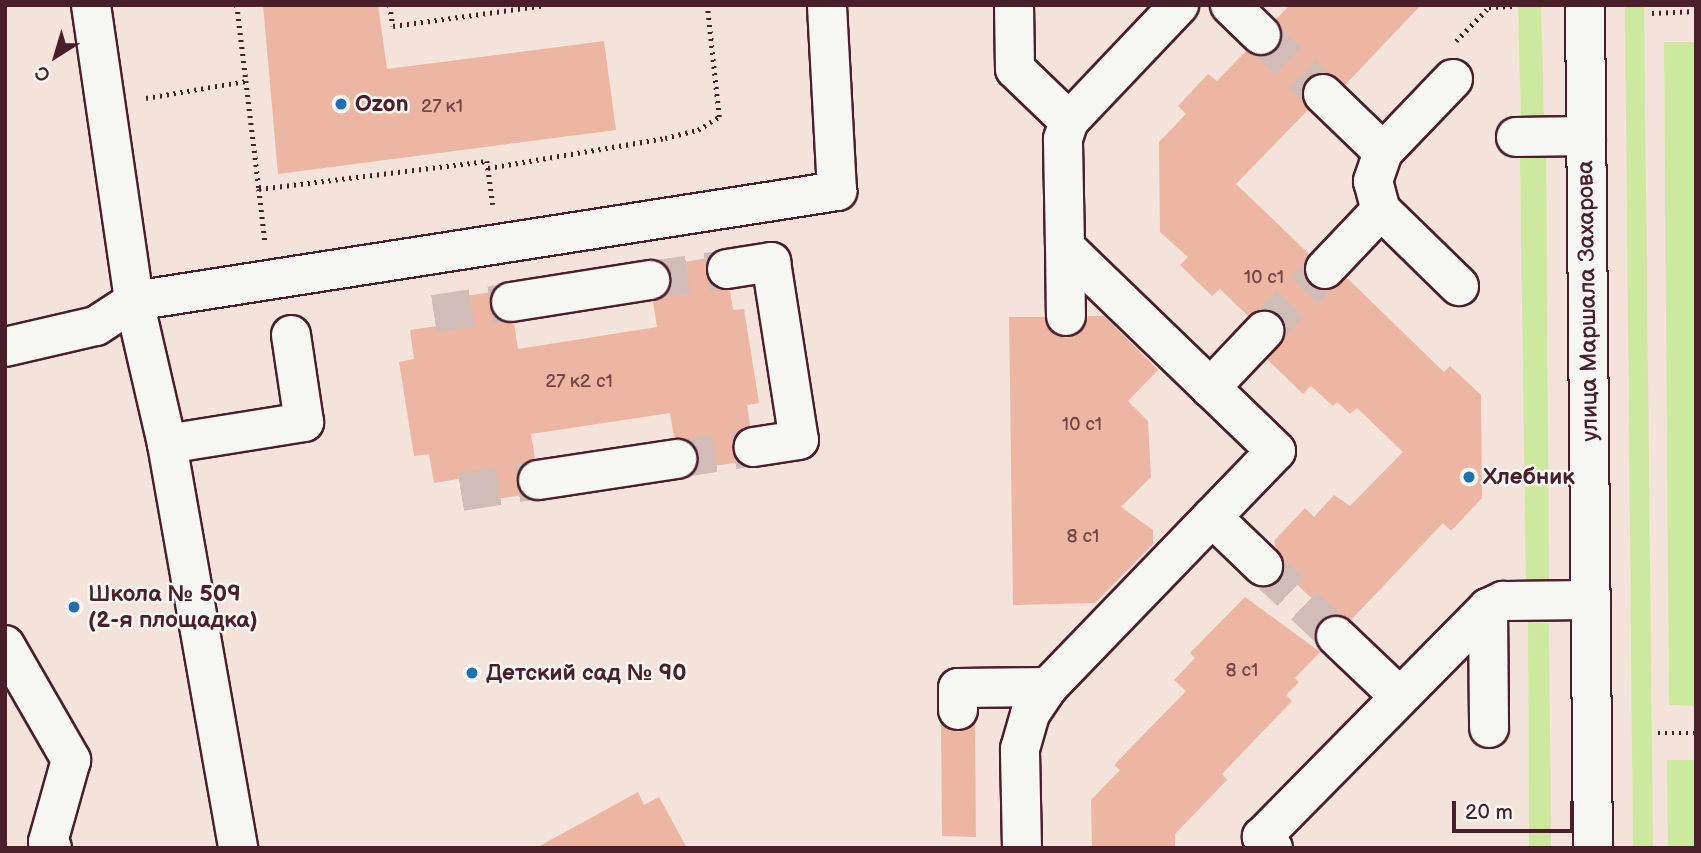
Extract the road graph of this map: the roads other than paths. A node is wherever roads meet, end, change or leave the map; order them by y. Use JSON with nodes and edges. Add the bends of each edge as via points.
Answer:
{"nodes":[{"id":1,"x":91,"y":5,"type":"edge"},
{"id":2,"x":827,"y":5,"type":"edge"},
{"id":3,"x":1014,"y":5,"type":"edge"},
{"id":4,"x":1179,"y":5,"type":"edge"},
{"id":5,"x":1230,"y":5,"type":"edge"},
{"id":6,"x":1585,"y":5,"type":"edge"},
{"id":7,"x":1261,"y":35,"type":"tunnel mouth"},
{"id":8,"x":1453,"y":79,"type":"dead end"},
{"id":9,"x":1323,"y":94,"type":"tunnel mouth"},
{"id":10,"x":1069,"y":121,"type":"junction"},
{"id":11,"x":1586,"y":136,"type":"junction"},
{"id":12,"x":1516,"y":137,"type":"dead end"},
{"id":13,"x":1383,"y":152,"type":"junction"},
{"id":14,"x":764,"y":203,"type":"junction"},
{"id":15,"x":1381,"y":210,"type":"junction"},
{"id":16,"x":1065,"y":247,"type":"junction"},
{"id":17,"x":771,"y":262,"type":"junction"},
{"id":18,"x":727,"y":268,"type":"tunnel mouth"},
{"id":19,"x":1325,"y":269,"type":"tunnel mouth"},
{"id":20,"x":650,"y":280,"type":"tunnel mouth"},
{"id":21,"x":1460,"y":286,"type":"dead end"},
{"id":22,"x":134,"y":301,"type":"junction"},
{"id":23,"x":511,"y":302,"type":"tunnel mouth"},
{"id":24,"x":1066,"y":316,"type":"dead end"},
{"id":25,"x":1264,"y":331,"type":"tunnel mouth"},
{"id":26,"x":291,"y":335,"type":"dead end"},
{"id":27,"x":5,"y":347,"type":"edge"},
{"id":28,"x":1210,"y":388,"type":"junction"},
{"id":29,"x":167,"y":444,"type":"junction"},
{"id":30,"x":754,"y":447,"type":"tunnel mouth"},
{"id":31,"x":677,"y":459,"type":"tunnel mouth"},
{"id":32,"x":538,"y":480,"type":"tunnel mouth"},
{"id":33,"x":1212,"y":517,"type":"junction"},
{"id":34,"x":1263,"y":566,"type":"tunnel mouth"},
{"id":35,"x":1591,"y":600,"type":"junction"},
{"id":36,"x":1488,"y":608,"type":"junction"},
{"id":37,"x":1336,"y":636,"type":"tunnel mouth"},
{"id":38,"x":5,"y":645,"type":"edge"},
{"id":39,"x":1048,"y":687,"type":"junction"},
{"id":40,"x":1400,"y":698,"type":"junction"},
{"id":41,"x":958,"y":710,"type":"dead end"},
{"id":42,"x":1489,"y":728,"type":"dead end"},
{"id":43,"x":52,"y":848,"type":"edge"},
{"id":44,"x":238,"y":848,"type":"edge"},
{"id":45,"x":1022,"y":848,"type":"edge"},
{"id":46,"x":1273,"y":848,"type":"edge"},
{"id":47,"x":1593,"y":848,"type":"edge"}],
"edges":[{"from":1,"to":22,"type":"street"},
{"from":2,"to":14,"type":"street","via":[[837,191]]},
{"from":3,"to":10,"type":"street","via":[[1015,69]]},
{"from":4,"to":10,"type":"street"},
{"from":5,"to":7,"type":"street"},
{"from":6,"to":11,"type":"street","name":"улица Маршала Захарова"},
{"from":8,"to":13,"type":"street"},
{"from":9,"to":13,"type":"street"},
{"from":10,"to":16,"type":"street","via":[[1063,139]]},
{"from":11,"to":12,"type":"street"},
{"from":11,"to":35,"type":"street","name":"улица Маршала Захарова"},
{"from":13,"to":15,"type":"street","via":[[1374,181]]},
{"from":14,"to":17,"type":"street"},
{"from":14,"to":22,"type":"street"},
{"from":15,"to":19,"type":"street"},
{"from":15,"to":21,"type":"street"},
{"from":16,"to":24,"type":"street"},
{"from":16,"to":28,"type":"street"},
{"from":17,"to":18,"type":"street"},
{"from":17,"to":30,"type":"street","via":[[799,440]]},
{"from":20,"to":23,"type":"street"},
{"from":22,"to":27,"type":"street","via":[[96,326]]},
{"from":22,"to":29,"type":"street"},
{"from":25,"to":28,"type":"street"},
{"from":26,"to":29,"type":"street","via":[[304,422]]},
{"from":28,"to":33,"type":"street","via":[[1276,451]]},
{"from":29,"to":44,"type":"street"},
{"from":31,"to":32,"type":"street"},
{"from":33,"to":34,"type":"street"},
{"from":33,"to":39,"type":"street"},
{"from":35,"to":36,"type":"street","via":[[1503,601]]},
{"from":35,"to":47,"type":"street","name":"улица Маршала Захарова"},
{"from":36,"to":40,"type":"street"},
{"from":36,"to":42,"type":"street"},
{"from":37,"to":40,"type":"street"},
{"from":38,"to":43,"type":"street","via":[[71,760],[48,842]]},
{"from":39,"to":41,"type":"street","via":[[958,688]]},
{"from":39,"to":45,"type":"street","via":[[1030,715],[1020,749]]},
{"from":40,"to":46,"type":"street","via":[[1262,837]]}]}
